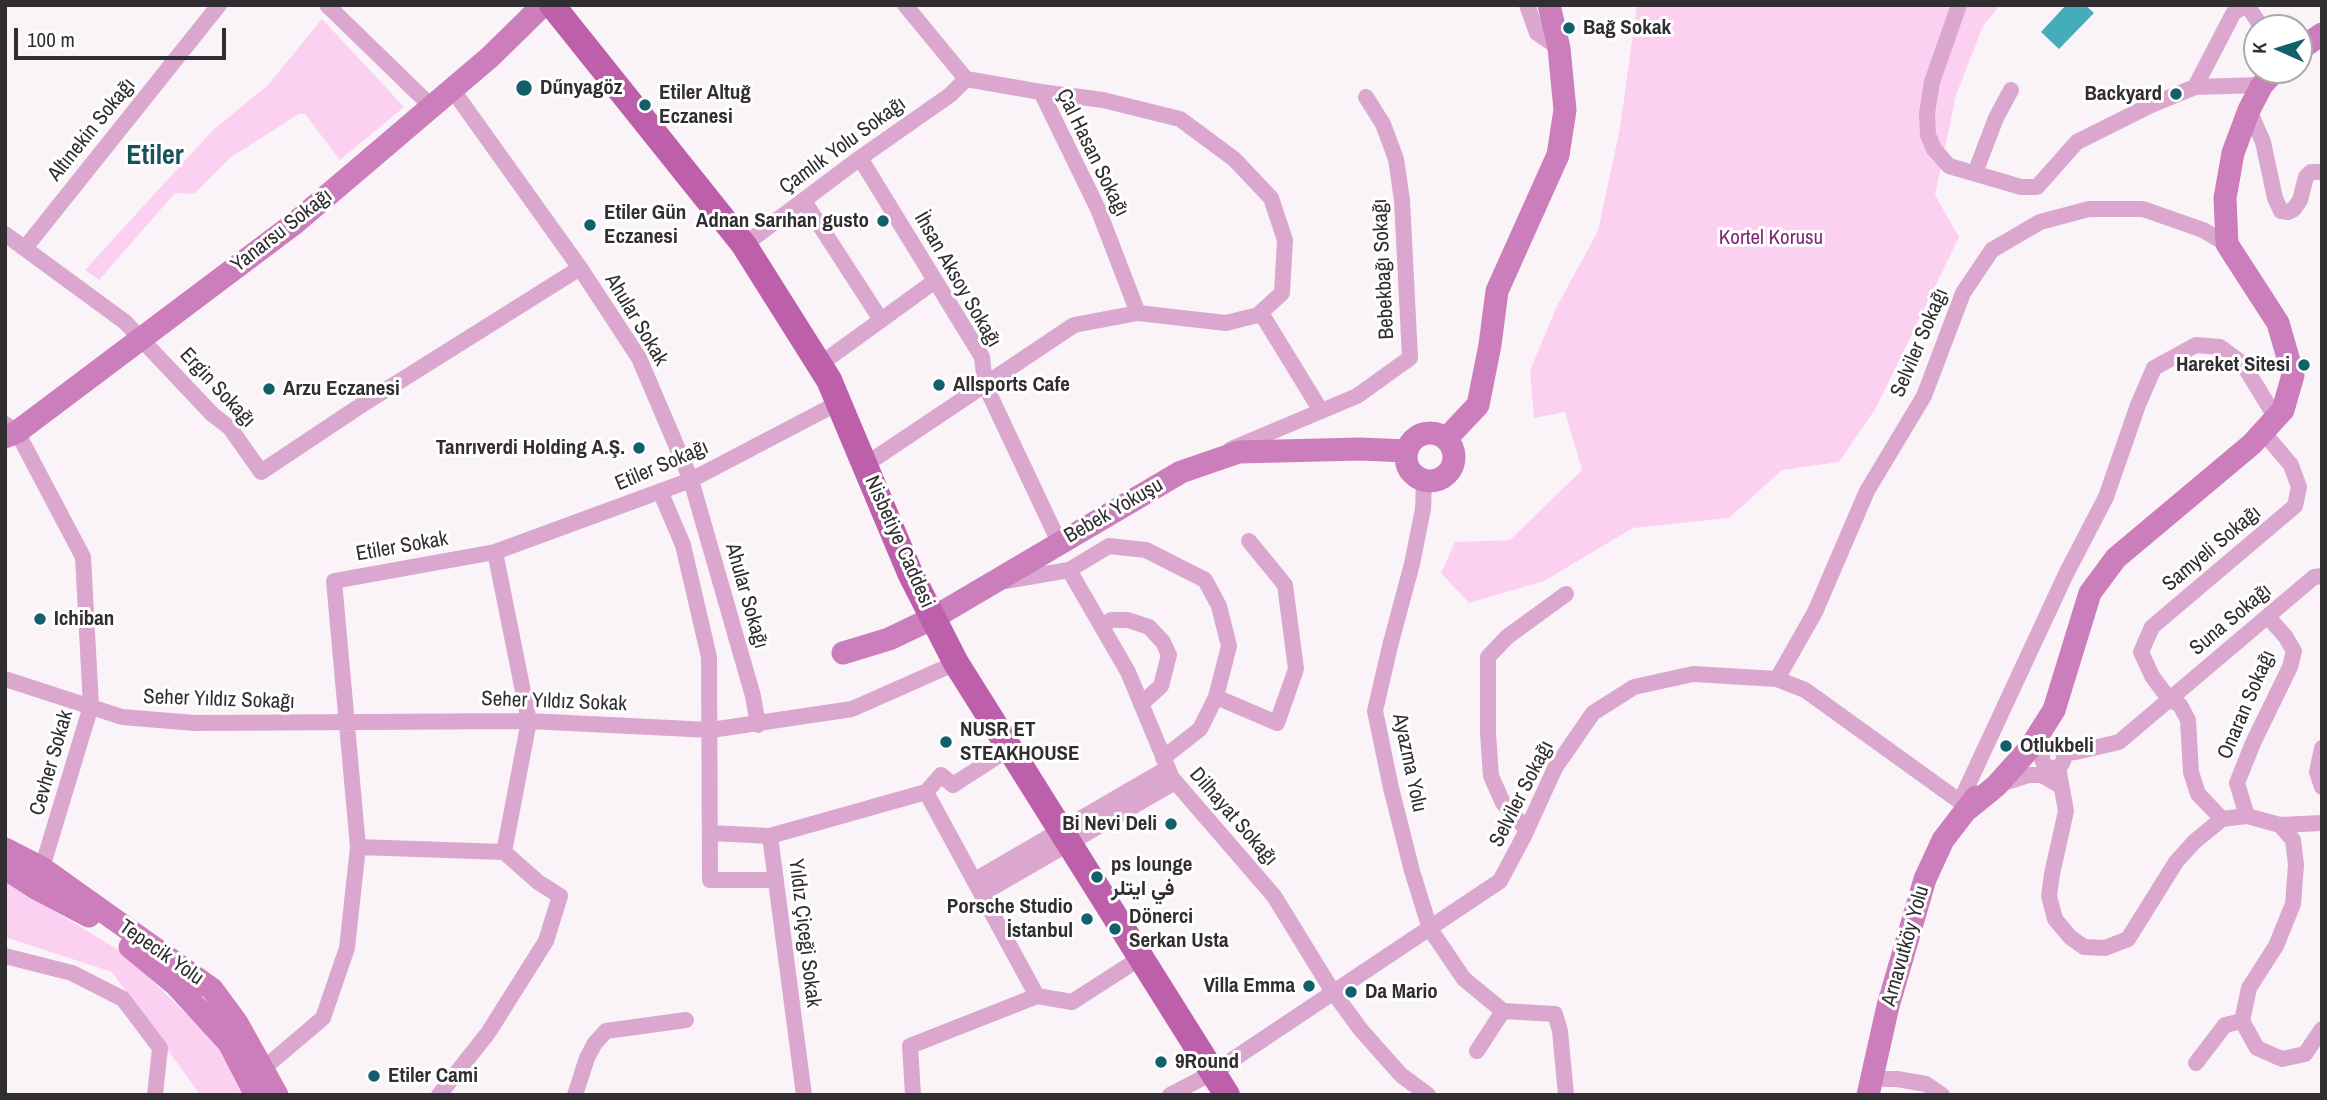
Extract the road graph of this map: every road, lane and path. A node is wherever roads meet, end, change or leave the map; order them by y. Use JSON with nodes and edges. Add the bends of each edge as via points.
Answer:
{"nodes":[{"id":1,"x":219,"y":5,"type":"edge"},
{"id":2,"x":327,"y":5,"type":"edge"},
{"id":3,"x":543,"y":5,"type":"edge"},
{"id":4,"x":552,"y":5,"type":"edge"},
{"id":5,"x":905,"y":5,"type":"edge"},
{"id":6,"x":1527,"y":5,"type":"edge"},
{"id":7,"x":1549,"y":5,"type":"edge"},
{"id":8,"x":1959,"y":5,"type":"edge"},
{"id":9,"x":2248,"y":5,"type":"edge"},
{"id":10,"x":1559,"y":48,"type":"junction"},
{"id":11,"x":966,"y":79,"type":"junction"},
{"id":12,"x":2243,"y":81,"type":"edge"},
{"id":13,"x":2265,"y":84,"type":"edge"},
{"id":14,"x":2195,"y":87,"type":"junction"},
{"id":15,"x":452,"y":89,"type":"junction"},
{"id":16,"x":2011,"y":90,"type":"dead end"},
{"id":17,"x":1041,"y":92,"type":"junction"},
{"id":18,"x":1366,"y":97,"type":"dead end"},
{"id":19,"x":432,"y":107,"type":"junction"},
{"id":20,"x":2249,"y":110,"type":"junction"},
{"id":21,"x":860,"y":158,"type":"junction"},
{"id":22,"x":2322,"y":172,"type":"edge"},
{"id":23,"x":1975,"y":173,"type":"junction"},
{"id":24,"x":804,"y":201,"type":"junction"},
{"id":25,"x":5,"y":234,"type":"edge"},
{"id":26,"x":2227,"y":244,"type":"junction"},
{"id":27,"x":744,"y":245,"type":"junction"},
{"id":28,"x":25,"y":248,"type":"junction"},
{"id":29,"x":580,"y":268,"type":"junction"},
{"id":30,"x":935,"y":281,"type":"junction"},
{"id":31,"x":1138,"y":313,"type":"junction"},
{"id":32,"x":1261,"y":313,"type":"junction"},
{"id":33,"x":881,"y":320,"type":"junction"},
{"id":34,"x":142,"y":338,"type":"junction"},
{"id":35,"x":820,"y":366,"type":"junction"},
{"id":36,"x":985,"y":385,"type":"junction"},
{"id":37,"x":838,"y":403,"type":"junction"},
{"id":38,"x":1321,"y":411,"type":"junction"},
{"id":39,"x":2269,"y":425,"type":"junction"},
{"id":40,"x":9,"y":431,"type":"edge"},
{"id":41,"x":1446,"y":439,"type":"junction"},
{"id":42,"x":1407,"y":451,"type":"junction"},
{"id":43,"x":865,"y":465,"type":"junction"},
{"id":44,"x":1181,"y":472,"type":"junction"},
{"id":45,"x":691,"y":480,"type":"junction"},
{"id":46,"x":1424,"y":481,"type":"junction"},
{"id":47,"x":660,"y":491,"type":"junction"},
{"id":48,"x":1249,"y":541,"type":"dead end"},
{"id":49,"x":1059,"y":542,"type":"junction"},
{"id":50,"x":495,"y":552,"type":"junction"},
{"id":51,"x":1069,"y":570,"type":"junction"},
{"id":52,"x":2322,"y":576,"type":"edge"},
{"id":53,"x":990,"y":583,"type":"junction"},
{"id":54,"x":1566,"y":594,"type":"dead end"},
{"id":55,"x":2268,"y":617,"type":"junction"},
{"id":56,"x":933,"y":618,"type":"junction"},
{"id":57,"x":1102,"y":627,"type":"junction"},
{"id":58,"x":843,"y":653,"type":"dead end"},
{"id":59,"x":956,"y":663,"type":"junction"},
{"id":60,"x":5,"y":679,"type":"edge"},
{"id":61,"x":1777,"y":680,"type":"junction"},
{"id":62,"x":1216,"y":696,"type":"junction"},
{"id":63,"x":2169,"y":699,"type":"junction"},
{"id":64,"x":1141,"y":704,"type":"junction"},
{"id":65,"x":91,"y":706,"type":"junction"},
{"id":66,"x":529,"y":721,"type":"junction"},
{"id":67,"x":348,"y":724,"type":"junction"},
{"id":68,"x":758,"y":724,"type":"junction"},
{"id":69,"x":711,"y":730,"type":"junction"},
{"id":70,"x":1010,"y":748,"type":"junction"},
{"id":71,"x":2322,"y":748,"type":"edge"},
{"id":72,"x":2044,"y":750,"type":"junction"},
{"id":73,"x":1169,"y":772,"type":"junction"},
{"id":74,"x":1996,"y":786,"type":"junction"},
{"id":75,"x":2061,"y":786,"type":"junction"},
{"id":76,"x":2322,"y":788,"type":"edge"},
{"id":77,"x":926,"y":792,"type":"junction"},
{"id":78,"x":1964,"y":805,"type":"junction"},
{"id":79,"x":2247,"y":816,"type":"junction"},
{"id":80,"x":2222,"y":819,"type":"junction"},
{"id":81,"x":2322,"y":824,"type":"edge"},
{"id":82,"x":2280,"y":825,"type":"junction"},
{"id":83,"x":1527,"y":830,"type":"junction"},
{"id":84,"x":710,"y":833,"type":"junction"},
{"id":85,"x":770,"y":836,"type":"junction"},
{"id":86,"x":1065,"y":837,"type":"junction"},
{"id":87,"x":358,"y":847,"type":"junction"},
{"id":88,"x":5,"y":849,"type":"edge"},
{"id":89,"x":504,"y":852,"type":"junction"},
{"id":90,"x":5,"y":869,"type":"edge"},
{"id":91,"x":38,"y":878,"type":"junction"},
{"id":92,"x":776,"y":880,"type":"junction"},
{"id":93,"x":979,"y":887,"type":"junction"},
{"id":94,"x":1430,"y":929,"type":"junction"},
{"id":95,"x":5,"y":956,"type":"edge"},
{"id":96,"x":1142,"y":957,"type":"junction"},
{"id":97,"x":1333,"y":992,"type":"junction"},
{"id":98,"x":1037,"y":996,"type":"junction"},
{"id":99,"x":1503,"y":1011,"type":"junction"},
{"id":100,"x":686,"y":1020,"type":"dead end"},
{"id":101,"x":2242,"y":1021,"type":"junction"},
{"id":102,"x":2322,"y":1030,"type":"edge"},
{"id":103,"x":1477,"y":1051,"type":"dead end"},
{"id":104,"x":2196,"y":1063,"type":"dead end"},
{"id":105,"x":1214,"y":1072,"type":"junction"},
{"id":106,"x":256,"y":1081,"type":"edge"},
{"id":107,"x":1870,"y":1087,"type":"edge"},
{"id":108,"x":155,"y":1095,"type":"edge"},
{"id":109,"x":278,"y":1095,"type":"edge"},
{"id":110,"x":439,"y":1095,"type":"edge"},
{"id":111,"x":575,"y":1095,"type":"edge"},
{"id":112,"x":804,"y":1095,"type":"edge"},
{"id":113,"x":913,"y":1095,"type":"edge"},
{"id":114,"x":1170,"y":1095,"type":"edge"},
{"id":115,"x":1227,"y":1095,"type":"edge"},
{"id":116,"x":1428,"y":1095,"type":"edge"},
{"id":117,"x":1566,"y":1095,"type":"edge"},
{"id":118,"x":1942,"y":1095,"type":"edge"}],
"edges":[{"from":1,"to":28,"type":"street","name":"Altınekin Sokağı"},
{"from":2,"to":19,"type":"street"},
{"from":3,"to":15,"type":"street","name":"Yanarsu Sokağı"},
{"from":4,"to":27,"type":"main road","name":"Nisbetiye Caddesi"},
{"from":5,"to":11,"type":"street"},
{"from":6,"to":10,"type":"street","via":[[1537,33]]},
{"from":7,"to":10,"type":"street"},
{"from":8,"to":23,"type":"street","via":[[1932,82],[1928,135],[1949,166]]},
{"from":9,"to":14,"type":"street","via":[[2234,12]]},
{"from":10,"to":41,"type":"street","via":[[1565,110],[1558,155],[1497,291],[1478,405]]},
{"from":11,"to":17,"type":"street","name":"Çal Hasan Sokağı"},
{"from":11,"to":21,"type":"street","name":"Çamlık Yolu Sokağı"},
{"from":12,"to":14,"type":"street"},
{"from":13,"to":20,"type":"street"},
{"from":14,"to":23,"type":"street","via":[[2077,142],[2037,187],[2021,187]]},
{"from":15,"to":19,"type":"street","name":"Yanarsu Sokağı"},
{"from":15,"to":29,"type":"street","name":"Ahular Sokak"},
{"from":16,"to":23,"type":"street"},
{"from":17,"to":31,"type":"street","name":"Çal Hasan Sokağı","via":[[1098,209]]},
{"from":17,"to":32,"type":"street","via":[[1103,100],[1180,119],[1234,159],[1271,198],[1285,240],[1282,293]]},
{"from":18,"to":38,"type":"street","name":"Bebekbağı Sokağı","via":[[1383,124],[1396,159],[1410,358],[1357,396]]},
{"from":19,"to":34,"type":"street","name":"Yanarsu Sokağı","via":[[295,223]]},
{"from":20,"to":22,"type":"street","via":[[2263,142],[2281,211],[2288,212],[2300,200],[2306,177]]},
{"from":20,"to":26,"type":"street","via":[[2232,153],[2225,198]]},
{"from":21,"to":24,"type":"street","name":"Çamlık Yolu Sokağı"},
{"from":21,"to":30,"type":"street","name":"İhsan Aksoy Sokağı"},
{"from":24,"to":27,"type":"street","name":"Çamlık Yolu Sokağı"},
{"from":24,"to":33,"type":"street"},
{"from":25,"to":28,"type":"street","name":"Ergin Sokağı"},
{"from":26,"to":39,"type":"street","via":[[2278,323],[2293,375],[2283,410]]},
{"from":26,"to":61,"type":"street","name":"Selviler Sokağı","via":[[2203,230],[2143,209],[2089,209],[2040,222],[1992,250],[1963,293],[1924,396],[1867,491],[1815,612]]},
{"from":27,"to":35,"type":"main road","name":"Nisbetiye Caddesi"},
{"from":28,"to":34,"type":"street","name":"Ergin Sokağı"},
{"from":29,"to":34,"type":"street","name":"Ergin Sokağı","via":[[261,472],[230,428]]},
{"from":29,"to":45,"type":"street","name":"Ahular Sokak","via":[[639,358]]},
{"from":30,"to":33,"type":"street"},
{"from":30,"to":36,"type":"street","name":"İhsan Aksoy Sokağı","via":[[982,357]]},
{"from":31,"to":32,"type":"street","via":[[1226,323]]},
{"from":31,"to":36,"type":"street","via":[[1074,325]]},
{"from":32,"to":38,"type":"street"},
{"from":33,"to":35,"type":"street"},
{"from":34,"to":40,"type":"street","name":"Yanarsu Sokağı"},
{"from":35,"to":37,"type":"main road","name":"Nisbetiye Caddesi"},
{"from":36,"to":43,"type":"street"},
{"from":36,"to":49,"type":"street","name":"İhsan Aksoy Sokağı"},
{"from":37,"to":43,"type":"main road","name":"Nisbetiye Caddesi"},
{"from":37,"to":45,"type":"street","name":"Etiler Sokağı"},
{"from":38,"to":44,"type":"street","name":"Bebekbağı Sokağı"},
{"from":39,"to":63,"type":"street","name":"Samyeli Sokağı","via":[[2299,487],[2295,506],[2152,627],[2141,652]]},
{"from":39,"to":72,"type":"street","via":[[2116,558],[2090,593]]},
{"from":39,"to":78,"type":"street","via":[[2243,364],[2220,347],[2196,345],[2154,368],[2106,497],[2066,574]]},
{"from":40,"to":65,"type":"street","name":"Cevher Sokak","via":[[83,557]]},
{"from":41,"to":42,"type":"street","via":[[1421,435]]},
{"from":41,"to":46,"type":"street","via":[[1454,453],[1450,471],[1436,481]]},
{"from":42,"to":44,"type":"street","name":"Bebek Yokuşu","via":[[1239,452]]},
{"from":42,"to":46,"type":"street","via":[[1410,470]]},
{"from":43,"to":56,"type":"main road","name":"Nisbetiye Caddesi"},
{"from":44,"to":49,"type":"street","name":"Bebek Yokuşu"},
{"from":45,"to":47,"type":"street","name":"Etiler Sokağı"},
{"from":45,"to":68,"type":"street","name":"Ahular Sokağı"},
{"from":46,"to":94,"type":"street","name":"Ayazma Yolu","via":[[1412,565],[1376,711],[1397,812]]},
{"from":47,"to":50,"type":"street","name":"Etiler Sokağı"},
{"from":47,"to":69,"type":"street","via":[[683,545],[709,657]]},
{"from":48,"to":62,"type":"street","via":[[1285,585],[1296,670],[1277,723]]},
{"from":49,"to":53,"type":"street","name":"Bebek Yokuşu"},
{"from":50,"to":66,"type":"street"},
{"from":50,"to":67,"type":"street","name":"Etiler Sokak","via":[[334,581]]},
{"from":51,"to":53,"type":"street"},
{"from":51,"to":57,"type":"street","name":"Dilhayat Sokağı"},
{"from":51,"to":62,"type":"street","via":[[1109,546],[1146,550],[1205,580],[1219,606],[1229,646]]},
{"from":52,"to":55,"type":"street","name":"Suna Sokağı","via":[[2314,577]]},
{"from":53,"to":56,"type":"street","name":"Bebek Yokuşu"},
{"from":54,"to":83,"type":"street","via":[[1507,637],[1488,657],[1491,776],[1503,803]]},
{"from":55,"to":63,"type":"street","name":"Suna Sokağı"},
{"from":55,"to":79,"type":"street","name":"Onaran Sokağı","via":[[2294,651],[2237,783]]},
{"from":56,"to":58,"type":"street","name":"Bebek Yokuşu","via":[[889,639]]},
{"from":56,"to":59,"type":"main road","name":"Nisbetiye Caddesi"},
{"from":57,"to":64,"type":"street","name":"Dilhayat Sokağı"},
{"from":57,"to":64,"type":"street","via":[[1111,620],[1128,620],[1150,627],[1163,642],[1169,655],[1161,686]]},
{"from":59,"to":68,"type":"street","via":[[852,709]]},
{"from":59,"to":70,"type":"main road","name":"Nisbetiye Caddesi"},
{"from":60,"to":65,"type":"street"},
{"from":61,"to":78,"type":"street","name":"Selviler Sokağı","via":[[1805,690]]},
{"from":61,"to":83,"type":"street","name":"Selviler Sokağı","via":[[1693,674],[1634,687],[1593,713],[1555,768]]},
{"from":62,"to":73,"type":"street","via":[[1200,729]]},
{"from":63,"to":72,"type":"street","name":"Suna Sokağı","via":[[2119,742],[2076,752]]},
{"from":63,"to":80,"type":"street","via":[[2180,705],[2188,720],[2197,794]]},
{"from":64,"to":73,"type":"street","name":"Dilhayat Sokağı"},
{"from":65,"to":67,"type":"street","name":"Seher Yıldız Sokağı","via":[[122,717],[195,723]]},
{"from":65,"to":91,"type":"street","name":"Cevher Sokak"},
{"from":66,"to":67,"type":"street","name":"Seher Yıldız Sokak"},
{"from":66,"to":69,"type":"street","name":"Seher Yıldız Sokak"},
{"from":66,"to":89,"type":"street"},
{"from":67,"to":87,"type":"street"},
{"from":68,"to":69,"type":"street","name":"Seher Yıldız Sokak"},
{"from":69,"to":84,"type":"street"},
{"from":70,"to":77,"type":"street","via":[[953,785],[941,775]]},
{"from":70,"to":86,"type":"main road","name":"Nisbetiye Caddesi"},
{"from":71,"to":76,"type":"street","via":[[2317,772]]},
{"from":72,"to":74,"type":"street"},
{"from":72,"to":75,"type":"street"},
{"from":72,"to":78,"type":"street"},
{"from":73,"to":86,"type":"street"},
{"from":73,"to":97,"type":"street","name":"Dilhayat Sokağı","via":[[1274,895]]},
{"from":74,"to":75,"type":"street","via":[[2029,775],[2042,775]]},
{"from":74,"to":78,"type":"street"},
{"from":75,"to":80,"type":"street","via":[[2066,811],[2049,896],[2054,919],[2084,947],[2105,948],[2128,939],[2176,862]]},
{"from":77,"to":85,"type":"street"},
{"from":77,"to":93,"type":"street"},
{"from":78,"to":107,"type":"street","name":"Arnavutköy Yolu","via":[[1925,879]]},
{"from":79,"to":80,"type":"street"},
{"from":79,"to":82,"type":"street"},
{"from":81,"to":82,"type":"street"},
{"from":82,"to":101,"type":"street","via":[[2293,840],[2297,865],[2294,904],[2276,946],[2249,988]]},
{"from":83,"to":94,"type":"street","name":"Selviler Sokağı","via":[[1500,881]]},
{"from":84,"to":85,"type":"street","name":"Yıldız Çiçeği Sokak"},
{"from":84,"to":92,"type":"street","via":[[710,880]]},
{"from":85,"to":92,"type":"street","name":"Yıldız Çiçeği Sokak"},
{"from":86,"to":93,"type":"street"},
{"from":86,"to":96,"type":"main road","name":"Nisbetiye Caddesi"},
{"from":87,"to":89,"type":"street"},
{"from":87,"to":106,"type":"street","via":[[347,948],[323,1018]]},
{"from":88,"to":91,"type":"street","name":"Tepecik Yolu"},
{"from":89,"to":110,"type":"street","via":[[560,896],[546,941],[488,1033]]},
{"from":90,"to":91,"type":"street","name":"Tepecik Yolu"},
{"from":91,"to":106,"type":"street","name":"Tepecik Yolu","via":[[176,985]]},
{"from":92,"to":112,"type":"street","name":"Yıldız Çiçeği Sokak"},
{"from":93,"to":98,"type":"street"},
{"from":94,"to":97,"type":"street","name":"Selviler Sokağı"},
{"from":94,"to":99,"type":"street","name":"Ayazma Yolu","via":[[1464,979]]},
{"from":95,"to":108,"type":"street","via":[[72,973],[123,999],[160,1048]]},
{"from":96,"to":98,"type":"street","via":[[1072,1002]]},
{"from":96,"to":105,"type":"main road","name":"Nisbetiye Caddesi"},
{"from":97,"to":105,"type":"street","name":"Selviler Sokağı"},
{"from":97,"to":116,"type":"street","name":"Dilhayat Sokağı","via":[[1401,1075]]},
{"from":98,"to":113,"type":"street","via":[[910,1046]]},
{"from":99,"to":103,"type":"street"},
{"from":99,"to":117,"type":"street","via":[[1555,1014]]},
{"from":100,"to":111,"type":"street","via":[[606,1031],[587,1058]]},
{"from":101,"to":102,"type":"street","via":[[2257,1048],[2282,1059],[2305,1054]]},
{"from":101,"to":104,"type":"street","via":[[2225,1025]]},
{"from":105,"to":114,"type":"street","name":"Selviler Sokağı"},
{"from":105,"to":115,"type":"main road","name":"Nisbetiye Caddesi"},
{"from":106,"to":109,"type":"street","name":"Tepecik Yolu"},
{"from":107,"to":118,"type":"street","via":[[1897,1079],[1926,1084]]}]}
